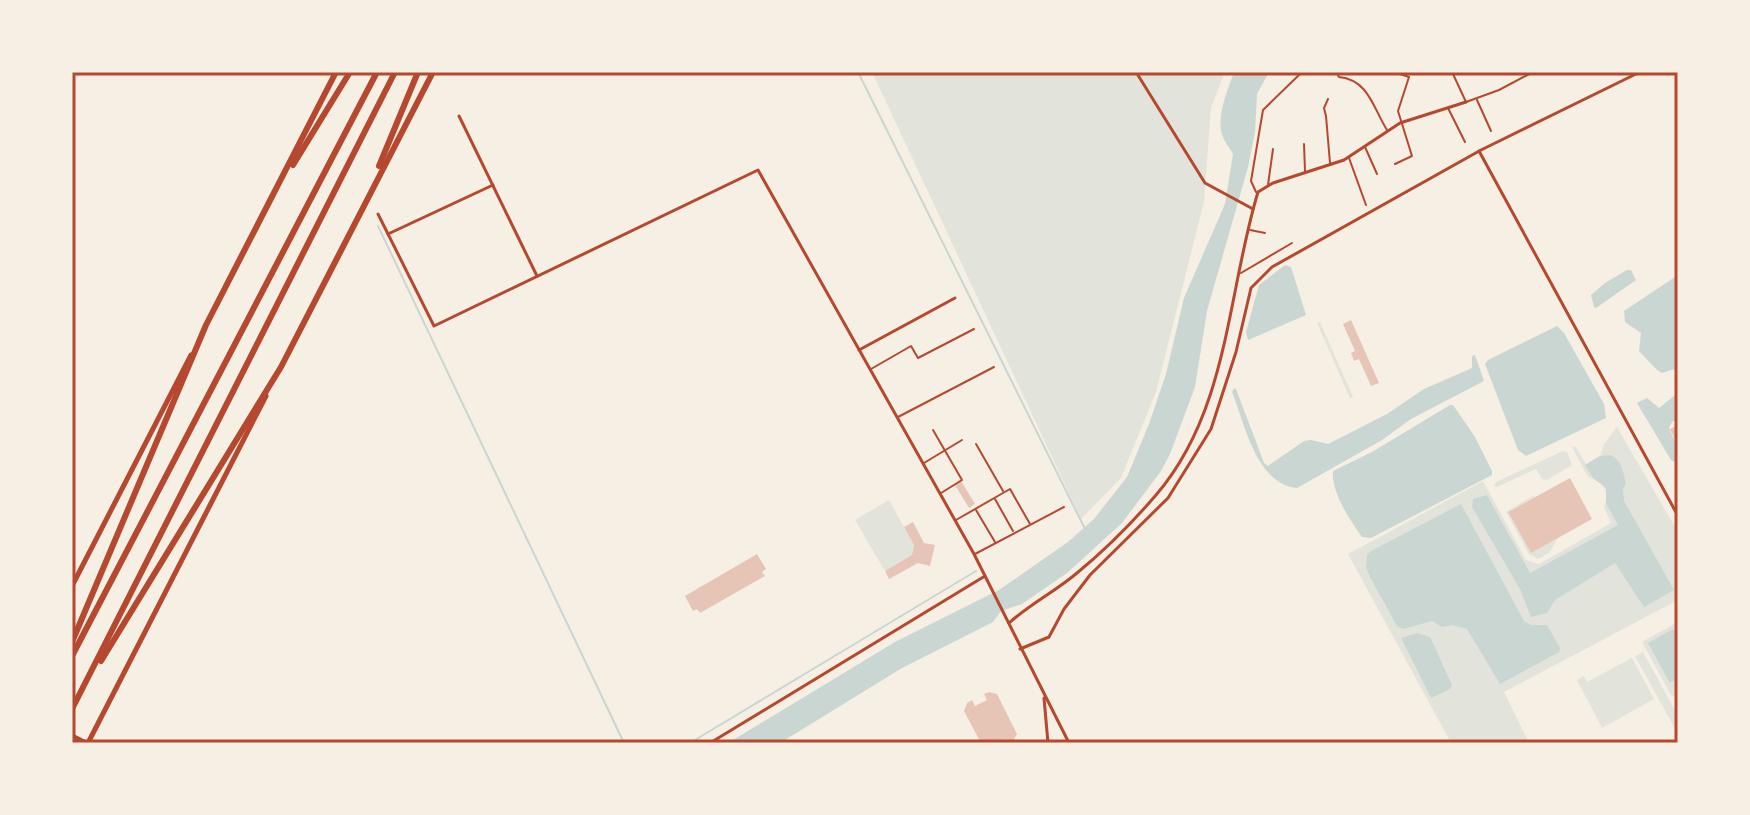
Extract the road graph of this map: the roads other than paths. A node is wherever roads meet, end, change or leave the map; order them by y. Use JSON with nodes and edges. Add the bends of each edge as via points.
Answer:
{"nodes":[{"id":1,"x":336,"y":72,"type":"edge"},
{"id":2,"x":350,"y":72,"type":"edge"},
{"id":3,"x":377,"y":72,"type":"edge"},
{"id":4,"x":395,"y":72,"type":"edge"},
{"id":5,"x":418,"y":72,"type":"edge"},
{"id":6,"x":434,"y":72,"type":"edge"},
{"id":7,"x":1136,"y":72,"type":"edge"},
{"id":8,"x":1336,"y":72,"type":"edge"},
{"id":9,"x":1394,"y":72,"type":"edge"},
{"id":10,"x":1460,"y":72,"type":"edge"},
{"id":11,"x":1533,"y":72,"type":"edge"},
{"id":12,"x":1640,"y":72,"type":"edge"},
{"id":13,"x":1300,"y":74,"type":"dead end"},
{"id":14,"x":1328,"y":99,"type":"dead end"},
{"id":15,"x":1476,"y":99,"type":"junction"},
{"id":16,"x":1466,"y":102,"type":"junction"},
{"id":17,"x":1448,"y":107,"type":"junction"},
{"id":18,"x":459,"y":116,"type":"dead end"},
{"id":19,"x":1400,"y":123,"type":"junction"},
{"id":20,"x":1387,"y":131,"type":"junction"},
{"id":21,"x":1491,"y":131,"type":"dead end"},
{"id":22,"x":1465,"y":142,"type":"dead end"},
{"id":23,"x":1304,"y":144,"type":"dead end"},
{"id":24,"x":1365,"y":146,"type":"junction"},
{"id":25,"x":1273,"y":149,"type":"dead end"},
{"id":26,"x":1479,"y":151,"type":"junction"},
{"id":27,"x":1349,"y":156,"type":"junction"},
{"id":28,"x":1330,"y":164,"type":"junction"},
{"id":29,"x":1395,"y":164,"type":"dead end"},
{"id":30,"x":1306,"y":172,"type":"junction"},
{"id":31,"x":1377,"y":174,"type":"dead end"},
{"id":32,"x":493,"y":185,"type":"junction"},
{"id":33,"x":1268,"y":186,"type":"junction"},
{"id":34,"x":1257,"y":193,"type":"junction"},
{"id":35,"x":272,"y":199,"type":"junction"},
{"id":36,"x":1366,"y":205,"type":"dead end"},
{"id":37,"x":362,"y":206,"type":"junction"},
{"id":38,"x":1251,"y":208,"type":"junction"},
{"id":39,"x":378,"y":214,"type":"dead end"},
{"id":40,"x":1249,"y":230,"type":"junction"},
{"id":41,"x":1265,"y":233,"type":"dead end"},
{"id":42,"x":388,"y":234,"type":"junction"},
{"id":43,"x":1292,"y":243,"type":"dead end"},
{"id":44,"x":1240,"y":274,"type":"junction"},
{"id":45,"x":537,"y":276,"type":"junction"},
{"id":46,"x":955,"y":298,"type":"dead end"},
{"id":47,"x":206,"y":325,"type":"junction"},
{"id":48,"x":974,"y":329,"type":"dead end"},
{"id":49,"x":859,"y":350,"type":"junction"},
{"id":50,"x":281,"y":367,"type":"junction"},
{"id":51,"x":994,"y":367,"type":"dead end"},
{"id":52,"x":870,"y":369,"type":"junction"},
{"id":53,"x":897,"y":417,"type":"junction"},
{"id":54,"x":933,"y":430,"type":"dead end"},
{"id":55,"x":962,"y":440,"type":"dead end"},
{"id":56,"x":976,"y":444,"type":"dead end"},
{"id":57,"x":945,"y":450,"type":"junction"},
{"id":58,"x":923,"y":463,"type":"junction"},
{"id":59,"x":1004,"y":492,"type":"junction"},
{"id":60,"x":940,"y":494,"type":"junction"},
{"id":61,"x":994,"y":498,"type":"junction"},
{"id":62,"x":1064,"y":507,"type":"dead end"},
{"id":63,"x":975,"y":509,"type":"junction"},
{"id":64,"x":1678,"y":516,"type":"edge"},
{"id":65,"x":955,"y":520,"type":"junction"},
{"id":66,"x":1030,"y":524,"type":"junction"},
{"id":67,"x":1013,"y":532,"type":"junction"},
{"id":68,"x":996,"y":543,"type":"junction"},
{"id":69,"x":974,"y":554,"type":"junction"},
{"id":70,"x":985,"y":576,"type":"junction"},
{"id":71,"x":72,"y":586,"type":"edge"},
{"id":72,"x":1008,"y":622,"type":"junction"},
{"id":73,"x":72,"y":642,"type":"edge"},
{"id":74,"x":1020,"y":649,"type":"junction"},
{"id":75,"x":72,"y":656,"type":"edge"},
{"id":76,"x":81,"y":691,"type":"junction"},
{"id":77,"x":1043,"y":694,"type":"junction"},
{"id":78,"x":72,"y":709,"type":"edge"},
{"id":79,"x":72,"y":736,"type":"edge"},
{"id":80,"x":87,"y":743,"type":"edge"},
{"id":81,"x":710,"y":743,"type":"edge"},
{"id":82,"x":1048,"y":743,"type":"edge"},
{"id":83,"x":1069,"y":743,"type":"edge"}],
"edges":[{"from":1,"to":35,"type":"highway"},
{"from":2,"to":35,"type":"highway"},
{"from":3,"to":75,"type":"highway"},
{"from":4,"to":76,"type":"highway"},
{"from":5,"to":37,"type":"highway"},
{"from":6,"to":37,"type":"highway"},
{"from":7,"to":38,"type":"street","via":[[1202,179]]},
{"from":8,"to":20,"type":"lane","via":[[1365,89]]},
{"from":9,"to":19,"type":"lane","via":[[1409,77],[1398,106]]},
{"from":10,"to":16,"type":"lane","via":[[1453,74]]},
{"from":11,"to":15,"type":"lane"},
{"from":12,"to":26,"type":"street"},
{"from":13,"to":34,"type":"lane","via":[[1263,110],[1251,181]]},
{"from":14,"to":28,"type":"lane","via":[[1324,108]]},
{"from":15,"to":16,"type":"lane"},
{"from":15,"to":21,"type":"lane"},
{"from":16,"to":17,"type":"street"},
{"from":17,"to":19,"type":"street"},
{"from":17,"to":22,"type":"lane"},
{"from":18,"to":32,"type":"street"},
{"from":19,"to":20,"type":"street"},
{"from":19,"to":29,"type":"lane","via":[[1412,156]]},
{"from":20,"to":24,"type":"street"},
{"from":23,"to":30,"type":"lane"},
{"from":24,"to":27,"type":"street"},
{"from":24,"to":31,"type":"lane"},
{"from":25,"to":33,"type":"lane"},
{"from":26,"to":64,"type":"street"},
{"from":26,"to":74,"type":"street","via":[[1257,279],[1211,429],[1168,498],[1090,575],[1049,637]]},
{"from":27,"to":28,"type":"street"},
{"from":27,"to":36,"type":"lane"},
{"from":28,"to":30,"type":"street"},
{"from":30,"to":33,"type":"street"},
{"from":32,"to":42,"type":"street"},
{"from":32,"to":45,"type":"street"},
{"from":33,"to":34,"type":"street"},
{"from":34,"to":38,"type":"street"},
{"from":35,"to":47,"type":"highway"},
{"from":37,"to":50,"type":"highway"},
{"from":38,"to":40,"type":"street"},
{"from":39,"to":42,"type":"street"},
{"from":40,"to":41,"type":"lane"},
{"from":40,"to":44,"type":"street"},
{"from":42,"to":45,"type":"street","via":[[434,326]]},
{"from":43,"to":44,"type":"lane"},
{"from":44,"to":72,"type":"street","via":[[1214,383],[1173,474],[1081,570]]},
{"from":45,"to":49,"type":"street","via":[[758,170]]},
{"from":46,"to":49,"type":"street"},
{"from":47,"to":71,"type":"main road"},
{"from":47,"to":73,"type":"highway"},
{"from":48,"to":52,"type":"lane","via":[[918,358],[911,346]]},
{"from":49,"to":52,"type":"street"},
{"from":50,"to":76,"type":"highway"},
{"from":50,"to":80,"type":"main road"},
{"from":51,"to":53,"type":"lane"},
{"from":52,"to":53,"type":"street"},
{"from":53,"to":58,"type":"street"},
{"from":54,"to":57,"type":"lane"},
{"from":55,"to":57,"type":"lane"},
{"from":56,"to":59,"type":"lane"},
{"from":57,"to":58,"type":"lane"},
{"from":57,"to":60,"type":"lane","via":[[962,480]]},
{"from":58,"to":60,"type":"street"},
{"from":59,"to":61,"type":"lane"},
{"from":59,"to":66,"type":"lane","via":[[1011,490]]},
{"from":60,"to":65,"type":"street"},
{"from":61,"to":63,"type":"lane"},
{"from":61,"to":67,"type":"lane"},
{"from":62,"to":66,"type":"lane"},
{"from":63,"to":65,"type":"lane"},
{"from":63,"to":68,"type":"lane"},
{"from":65,"to":69,"type":"street"},
{"from":66,"to":67,"type":"lane"},
{"from":67,"to":68,"type":"lane"},
{"from":68,"to":69,"type":"lane"},
{"from":69,"to":70,"type":"street"},
{"from":70,"to":72,"type":"street"},
{"from":70,"to":81,"type":"street"},
{"from":72,"to":74,"type":"street"},
{"from":74,"to":77,"type":"street"},
{"from":76,"to":78,"type":"highway"},
{"from":77,"to":82,"type":"street"},
{"from":77,"to":83,"type":"street"},
{"from":79,"to":80,"type":"main road"}]}
